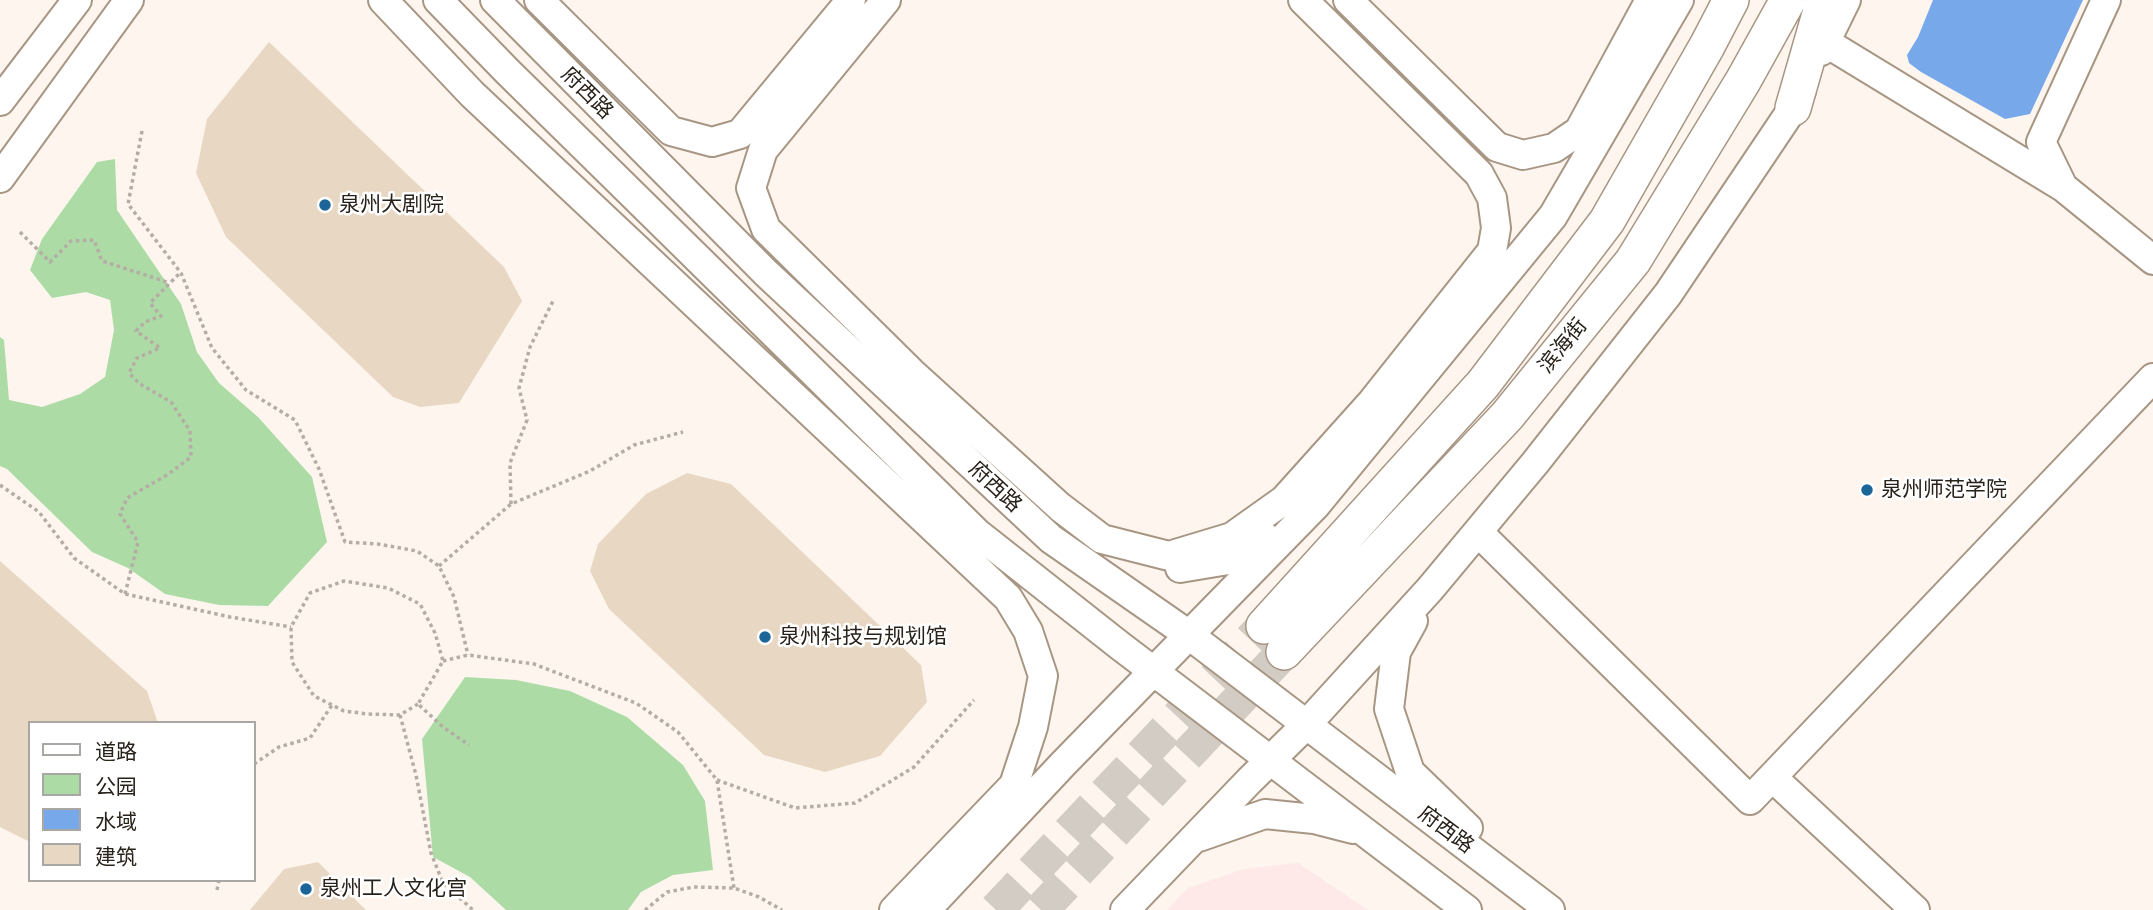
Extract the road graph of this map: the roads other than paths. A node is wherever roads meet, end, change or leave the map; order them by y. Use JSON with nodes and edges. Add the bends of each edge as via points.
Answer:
{"nodes":[{"id":1,"x":77,"y":0,"type":"edge"},
{"id":2,"x":129,"y":0,"type":"edge"},
{"id":3,"x":383,"y":0,"type":"edge"},
{"id":4,"x":438,"y":0,"type":"edge"},
{"id":5,"x":495,"y":0,"type":"edge"},
{"id":6,"x":539,"y":0,"type":"edge"},
{"id":7,"x":851,"y":0,"type":"edge"},
{"id":8,"x":868,"y":0,"type":"edge"},
{"id":9,"x":886,"y":0,"type":"edge"},
{"id":10,"x":1303,"y":0,"type":"edge"},
{"id":11,"x":1324,"y":0,"type":"edge"},
{"id":12,"x":1348,"y":0,"type":"edge"},
{"id":13,"x":1650,"y":0,"type":"edge"},
{"id":14,"x":1679,"y":0,"type":"edge"},
{"id":15,"x":1731,"y":0,"type":"edge"},
{"id":16,"x":1788,"y":0,"type":"edge"},
{"id":17,"x":1824,"y":0,"type":"edge"},
{"id":18,"x":1846,"y":0,"type":"edge"},
{"id":19,"x":2106,"y":0,"type":"edge"},
{"id":20,"x":1825,"y":42,"type":"junction"},
{"id":21,"x":0,"y":101,"type":"edge"},
{"id":22,"x":1793,"y":108,"type":"junction"},
{"id":23,"x":623,"y":129,"type":"junction"},
{"id":24,"x":1596,"y":141,"type":"junction"},
{"id":25,"x":747,"y":147,"type":"junction"},
{"id":26,"x":1486,"y":159,"type":"junction"},
{"id":27,"x":0,"y":178,"type":"edge"},
{"id":28,"x":2063,"y":187,"type":"junction"},
{"id":29,"x":2153,"y":260,"type":"edge"},
{"id":30,"x":1512,"y":266,"type":"junction"},
{"id":31,"x":766,"y":273,"type":"junction"},
{"id":32,"x":2153,"y":378,"type":"edge"},
{"id":33,"x":1315,"y":506,"type":"junction"},
{"id":34,"x":1478,"y":532,"type":"junction"},
{"id":35,"x":977,"y":533,"type":"junction"},
{"id":36,"x":1051,"y":540,"type":"junction"},
{"id":37,"x":1430,"y":589,"type":"junction"},
{"id":38,"x":1189,"y":635,"type":"junction"},
{"id":39,"x":1154,"y":671,"type":"junction"},
{"id":40,"x":1307,"y":724,"type":"junction"},
{"id":41,"x":1270,"y":760,"type":"junction"},
{"id":42,"x":1772,"y":776,"type":"junction"},
{"id":43,"x":1027,"y":802,"type":"junction"},
{"id":44,"x":1366,"y":833,"type":"junction"},
{"id":45,"x":1194,"y":839,"type":"junction"},
{"id":46,"x":894,"y":910,"type":"edge"},
{"id":47,"x":926,"y":910,"type":"edge"},
{"id":48,"x":1125,"y":910,"type":"edge"},
{"id":49,"x":1467,"y":910,"type":"edge"},
{"id":50,"x":1552,"y":910,"type":"edge"},
{"id":51,"x":1915,"y":910,"type":"edge"}],
"edges":[{"from":1,"to":21,"type":"street"},
{"from":2,"to":27,"type":"street"},
{"from":3,"to":46,"type":"street","via":[[472,94],[1008,598],[1028,631],[1043,676],[1014,785]]},
{"from":4,"to":35,"type":"street","name":"府西路"},
{"from":5,"to":23,"type":"street","name":"府西路"},
{"from":6,"to":7,"type":"street","via":[[671,131],[712,142],[740,135]]},
{"from":8,"to":25,"type":"street"},
{"from":9,"to":10,"type":"street","via":[[763,150],[751,188],[766,229],[911,372],[1060,507],[1102,539],[1168,556],[1232,537],[1284,500],[1372,402],[1492,251],[1496,228],[1492,198],[1479,174]]},
{"from":11,"to":26,"type":"street"},
{"from":12,"to":13,"type":"street","via":[[1497,147],[1522,155],[1554,148],[1579,131]]},
{"from":14,"to":24,"type":"street"},
{"from":15,"to":16,"type":"main road","name":"滨海街","via":[[1607,221],[1483,384],[1274,639],[1507,416],[1633,261],[1744,81]]},
{"from":17,"to":22,"type":"main road"},
{"from":18,"to":20,"type":"street"},
{"from":19,"to":28,"type":"street","via":[[2041,142]]},
{"from":20,"to":22,"type":"street"},
{"from":20,"to":28,"type":"street"},
{"from":22,"to":34,"type":"street","via":[[1668,294]]},
{"from":23,"to":25,"type":"street","via":[[675,149],[712,153]]},
{"from":23,"to":31,"type":"street","name":"府西路"},
{"from":24,"to":26,"type":"street","via":[[1557,163],[1523,169]]},
{"from":24,"to":30,"type":"street","via":[[1552,216]]},
{"from":25,"to":31,"type":"street","via":[[742,189]]},
{"from":26,"to":30,"type":"street","via":[[1512,230]]},
{"from":28,"to":29,"type":"street"},
{"from":30,"to":33,"type":"street"},
{"from":31,"to":36,"type":"street","name":"府西路"},
{"from":32,"to":42,"type":"street"},
{"from":33,"to":36,"type":"street","via":[[1228,560],[1170,569],[1122,562]]},
{"from":33,"to":38,"type":"street"},
{"from":34,"to":37,"type":"street"},
{"from":34,"to":42,"type":"street","via":[[1750,800]]},
{"from":35,"to":39,"type":"street","name":"府西路"},
{"from":35,"to":43,"type":"street","via":[[1025,592],[1056,674]]},
{"from":36,"to":38,"type":"street","name":"府西路"},
{"from":37,"to":40,"type":"street"},
{"from":37,"to":50,"type":"street","via":[[1396,652],[1389,709],[1410,772]]},
{"from":38,"to":39,"type":"street"},
{"from":38,"to":40,"type":"street","name":"府西路"},
{"from":39,"to":41,"type":"street","name":"府西路"},
{"from":39,"to":43,"type":"street"},
{"from":40,"to":41,"type":"street"},
{"from":40,"to":50,"type":"street","name":"府西路"},
{"from":41,"to":44,"type":"street","name":"府西路"},
{"from":41,"to":45,"type":"street"},
{"from":42,"to":51,"type":"street"},
{"from":43,"to":47,"type":"street"},
{"from":44,"to":45,"type":"street","via":[[1314,819],[1265,814]]},
{"from":44,"to":49,"type":"street","name":"府西路"},
{"from":45,"to":48,"type":"street"}]}
